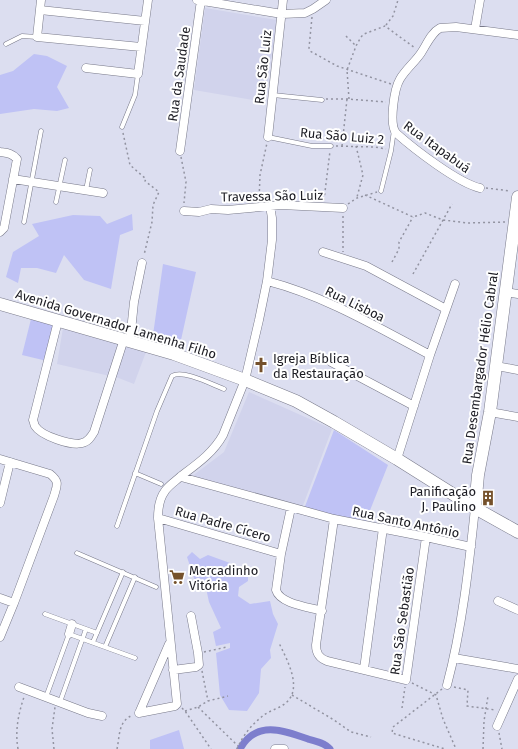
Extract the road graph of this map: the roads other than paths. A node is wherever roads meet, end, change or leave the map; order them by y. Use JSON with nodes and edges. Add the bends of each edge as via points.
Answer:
{"nodes":[{"id":1,"x":41,"y":0,"type":"edge"},
{"id":2,"x":148,"y":0,"type":"edge"},
{"id":3,"x":199,"y":0,"type":"edge"},
{"id":4,"x":283,"y":0,"type":"edge"},
{"id":5,"x":326,"y":0,"type":"edge"},
{"id":6,"x":480,"y":0,"type":"edge"},
{"id":7,"x":235,"y":3,"type":"edge"},
{"id":8,"x":40,"y":10,"type":"junction"},
{"id":9,"x":282,"y":14,"type":"junction"},
{"id":10,"x":145,"y":21,"type":"junction"},
{"id":11,"x":475,"y":29,"type":"junction"},
{"id":12,"x":518,"y":35,"type":"edge"},
{"id":13,"x":38,"y":37,"type":"junction"},
{"id":14,"x":6,"y":44,"type":"dead end"},
{"id":15,"x":141,"y":47,"type":"junction"},
{"id":16,"x":86,"y":68,"type":"dead end"},
{"id":17,"x":138,"y":74,"type":"junction"},
{"id":18,"x":272,"y":94,"type":"junction"},
{"id":19,"x":322,"y":100,"type":"road end"},
{"id":20,"x":122,"y":127,"type":"road end"},
{"id":21,"x":394,"y":130,"type":"junction"},
{"id":22,"x":41,"y":131,"type":"dead end"},
{"id":23,"x":268,"y":138,"type":"joint"},
{"id":24,"x":331,"y":146,"type":"road end"},
{"id":25,"x":180,"y":151,"type":"road end"},
{"id":26,"x":0,"y":152,"type":"edge"},
{"id":27,"x":65,"y":160,"type":"dead end"},
{"id":28,"x":90,"y":170,"type":"dead end"},
{"id":29,"x":13,"y":179,"type":"junction"},
{"id":30,"x":32,"y":182,"type":"junction"},
{"id":31,"x":59,"y":186,"type":"junction"},
{"id":32,"x":480,"y":188,"type":"road end"},
{"id":33,"x":86,"y":190,"type":"junction"},
{"id":34,"x":381,"y":191,"type":"road end"},
{"id":35,"x":103,"y":193,"type":"dead end"},
{"id":36,"x":515,"y":194,"type":"edge"},
{"id":37,"x":56,"y":202,"type":"dead end"},
{"id":38,"x":270,"y":206,"type":"junction"},
{"id":39,"x":343,"y":208,"type":"road end"},
{"id":40,"x":184,"y":211,"type":"road end"},
{"id":41,"x":24,"y":222,"type":"dead end"},
{"id":42,"x":0,"y":232,"type":"edge"},
{"id":43,"x":323,"y":252,"type":"dead end"},
{"id":44,"x":142,"y":263,"type":"road end"},
{"id":45,"x":267,"y":281,"type":"junction"},
{"id":46,"x":455,"y":284,"type":"dead end"},
{"id":47,"x":506,"y":292,"type":"junction"},
{"id":48,"x":518,"y":294,"type":"edge"},
{"id":49,"x":0,"y":304,"type":"edge"},
{"id":50,"x":446,"y":309,"type":"junction"},
{"id":51,"x":58,"y":321,"type":"junction"},
{"id":52,"x":127,"y":340,"type":"junction"},
{"id":53,"x":430,"y":355,"type":"junction"},
{"id":54,"x":331,"y":362,"type":"dead end"},
{"id":55,"x":496,"y":366,"type":"junction"},
{"id":56,"x":518,"y":370,"type":"edge"},
{"id":57,"x":245,"y":380,"type":"junction"},
{"id":58,"x":224,"y":389,"type":"dead end"},
{"id":59,"x":414,"y":406,"type":"junction"},
{"id":60,"x":490,"y":412,"type":"junction"},
{"id":61,"x":518,"y":417,"type":"edge"},
{"id":62,"x":0,"y":459,"type":"edge"},
{"id":63,"x":397,"y":459,"type":"junction"},
{"id":64,"x":10,"y":462,"type":"junction"},
{"id":65,"x":135,"y":473,"type":"junction"},
{"id":66,"x":181,"y":477,"type":"junction"},
{"id":67,"x":164,"y":486,"type":"junction"},
{"id":68,"x":0,"y":503,"type":"edge"},
{"id":69,"x":291,"y":508,"type":"junction"},
{"id":70,"x":475,"y":508,"type":"junction"},
{"id":71,"x":158,"y":518,"type":"junction"},
{"id":72,"x":334,"y":519,"type":"junction"},
{"id":73,"x":117,"y":526,"type":"dead end"},
{"id":74,"x":383,"y":528,"type":"junction"},
{"id":75,"x":518,"y":532,"type":"edge"},
{"id":76,"x":426,"y":537,"type":"junction"},
{"id":77,"x":471,"y":548,"type":"junction"},
{"id":78,"x":77,"y":553,"type":"dead end"},
{"id":79,"x":281,"y":554,"type":"junction"},
{"id":80,"x":123,"y":572,"type":"junction"},
{"id":81,"x":134,"y":577,"type":"junction"},
{"id":82,"x":156,"y":587,"type":"joint"},
{"id":83,"x":166,"y":591,"type":"junction"},
{"id":84,"x":0,"y":598,"type":"edge"},
{"id":85,"x":498,"y":601,"type":"dead end"},
{"id":86,"x":14,"y":603,"type":"junction"},
{"id":87,"x":518,"y":610,"type":"edge"},
{"id":88,"x":322,"y":611,"type":"junction"},
{"id":89,"x":46,"y":614,"type":"dead end"},
{"id":90,"x":191,"y":616,"type":"dead end"},
{"id":91,"x":72,"y":624,"type":"junction"},
{"id":92,"x":86,"y":629,"type":"junction"},
{"id":93,"x":97,"y":633,"type":"junction"},
{"id":94,"x":69,"y":634,"type":"junction"},
{"id":95,"x":0,"y":637,"type":"edge"},
{"id":96,"x":83,"y":639,"type":"junction"},
{"id":97,"x":93,"y":642,"type":"junction"},
{"id":98,"x":170,"y":642,"type":"junction"},
{"id":99,"x":105,"y":647,"type":"junction"},
{"id":100,"x":135,"y":658,"type":"dead end"},
{"id":101,"x":454,"y":658,"type":"junction"},
{"id":102,"x":364,"y":669,"type":"junction"},
{"id":103,"x":518,"y":669,"type":"edge"},
{"id":104,"x":173,"y":670,"type":"junction"},
{"id":105,"x":518,"y":680,"type":"edge"},
{"id":106,"x":447,"y":685,"type":"road end"},
{"id":107,"x":23,"y":688,"type":"road end"},
{"id":108,"x":46,"y":697,"type":"junction"},
{"id":109,"x":58,"y":702,"type":"junction"},
{"id":110,"x":102,"y":716,"type":"dead end"},
{"id":111,"x":497,"y":726,"type":"road end"},
{"id":112,"x":275,"y":749,"type":"edge"},
{"id":113,"x":284,"y":749,"type":"edge"}],
"edges":[{"from":1,"to":8,"type":"street"},
{"from":2,"to":10,"type":"street"},
{"from":3,"to":7,"type":"street"},
{"from":3,"to":25,"type":"street","name":"Rua da Saudade"},
{"from":4,"to":9,"type":"street","name":"Rua São Luiz"},
{"from":5,"to":9,"type":"street","via":[[305,13]]},
{"from":6,"to":11,"type":"street"},
{"from":7,"to":9,"type":"street"},
{"from":8,"to":10,"type":"street"},
{"from":8,"to":13,"type":"street"},
{"from":9,"to":18,"type":"street","name":"Rua São Luiz"},
{"from":10,"to":15,"type":"street"},
{"from":11,"to":12,"type":"street","name":"Rua Itapabuá"},
{"from":11,"to":21,"type":"street","name":"Rua Itapabuá","via":[[446,27],[433,33],[396,86],[392,119]]},
{"from":13,"to":14,"type":"lane","via":[[22,36]]},
{"from":13,"to":15,"type":"street"},
{"from":15,"to":17,"type":"street"},
{"from":16,"to":17,"type":"street"},
{"from":17,"to":20,"type":"lane","via":[[135,95]]},
{"from":18,"to":19,"type":"lane"},
{"from":18,"to":23,"type":"street","name":"Rua São Luiz"},
{"from":21,"to":32,"type":"street","name":"Rua Itapabuá","via":[[436,163],[472,186]]},
{"from":21,"to":34,"type":"lane"},
{"from":22,"to":30,"type":"lane"},
{"from":23,"to":24,"type":"lane","name":"Rua São Luiz 2","via":[[312,146]]},
{"from":26,"to":29,"type":"street","via":[[14,155],[17,159]]},
{"from":27,"to":31,"type":"lane"},
{"from":28,"to":33,"type":"lane"},
{"from":29,"to":30,"type":"street"},
{"from":29,"to":42,"type":"street","via":[[4,228]]},
{"from":30,"to":31,"type":"street"},
{"from":30,"to":41,"type":"lane"},
{"from":31,"to":33,"type":"street"},
{"from":31,"to":37,"type":"lane"},
{"from":33,"to":35,"type":"street"},
{"from":36,"to":47,"type":"street","name":"Rua Desembargador Hélio Cabral"},
{"from":38,"to":39,"type":"street","name":"Travessa São Luiz"},
{"from":38,"to":40,"type":"street","name":"Travessa São Luiz"},
{"from":38,"to":45,"type":"street","via":[[272,234]]},
{"from":43,"to":50,"type":"street","via":[[366,266]]},
{"from":44,"to":52,"type":"street"},
{"from":45,"to":53,"type":"street","name":"Rua Lisboa","via":[[340,309]]},
{"from":45,"to":57,"type":"street"},
{"from":46,"to":50,"type":"street"},
{"from":47,"to":48,"type":"street"},
{"from":47,"to":55,"type":"street","name":"Rua Desembargador Hélio Cabral"},
{"from":49,"to":51,"type":"street","name":"Avenida Governador Lamenha Filho"},
{"from":50,"to":53,"type":"street"},
{"from":51,"to":52,"type":"street","name":"Avenida Governador Lamenha Filho"},
{"from":51,"to":52,"type":"street","via":[[33,420],[34,425],[46,435],[77,444],[84,443],[94,432]]},
{"from":52,"to":57,"type":"street","name":"Avenida Governador Lamenha Filho"},
{"from":53,"to":59,"type":"street"},
{"from":54,"to":59,"type":"street"},
{"from":55,"to":56,"type":"street"},
{"from":55,"to":60,"type":"street","name":"Rua Desembargador Hélio Cabral"},
{"from":57,"to":63,"type":"street","name":"Avenida Governador Lamenha Filho","via":[[296,401]]},
{"from":57,"to":66,"type":"street","via":[[219,443]]},
{"from":58,"to":65,"type":"lane","via":[[184,374],[172,376],[156,411]]},
{"from":59,"to":63,"type":"street"},
{"from":60,"to":61,"type":"street"},
{"from":60,"to":70,"type":"street","name":"Rua Desembargador Hélio Cabral","via":[[478,475]]},
{"from":62,"to":64,"type":"street"},
{"from":63,"to":70,"type":"street","name":"Avenida Governador Lamenha Filho"},
{"from":64,"to":68,"type":"street"},
{"from":64,"to":86,"type":"street","via":[[50,474],[55,478],[57,486]]},
{"from":65,"to":67,"type":"lane"},
{"from":65,"to":73,"type":"lane"},
{"from":66,"to":67,"type":"street"},
{"from":66,"to":69,"type":"street","name":"Rua Santo Antônio"},
{"from":67,"to":71,"type":"street"},
{"from":69,"to":72,"type":"street","name":"Rua Santo Antônio"},
{"from":69,"to":79,"type":"street"},
{"from":70,"to":75,"type":"street","name":"Avenida Governador Lamenha Filho"},
{"from":70,"to":77,"type":"street","name":"Rua Desembargador Hélio Cabral"},
{"from":71,"to":79,"type":"street","name":"Rua Padre Cícero"},
{"from":71,"to":83,"type":"street"},
{"from":72,"to":74,"type":"street","name":"Rua Santo Antônio"},
{"from":72,"to":88,"type":"street"},
{"from":74,"to":76,"type":"street","name":"Rua Santo Antônio"},
{"from":74,"to":102,"type":"street"},
{"from":76,"to":77,"type":"street","name":"Rua Santo Antônio"},
{"from":76,"to":102,"type":"street","name":"Rua São Sebastião","via":[[406,680]]},
{"from":77,"to":101,"type":"street","name":"Rua Desembargador Hélio Cabral"},
{"from":78,"to":80,"type":"lane"},
{"from":79,"to":88,"type":"street","via":[[277,593],[283,600]]},
{"from":80,"to":81,"type":"lane"},
{"from":80,"to":93,"type":"lane"},
{"from":81,"to":82,"type":"lane"},
{"from":81,"to":99,"type":"lane"},
{"from":82,"to":83,"type":"street"},
{"from":83,"to":98,"type":"street"},
{"from":84,"to":86,"type":"street"},
{"from":85,"to":87,"type":"street"},
{"from":86,"to":95,"type":"street"},
{"from":88,"to":102,"type":"street","via":[[316,649],[319,657]]},
{"from":89,"to":91,"type":"lane"},
{"from":90,"to":104,"type":"street","via":[[200,663],[196,667]]},
{"from":91,"to":92,"type":"lane"},
{"from":91,"to":94,"type":"street"},
{"from":92,"to":93,"type":"lane"},
{"from":92,"to":96,"type":"lane"},
{"from":93,"to":97,"type":"lane"},
{"from":94,"to":96,"type":"lane"},
{"from":94,"to":108,"type":"lane"},
{"from":96,"to":97,"type":"lane"},
{"from":96,"to":109,"type":"lane"},
{"from":97,"to":99,"type":"lane"},
{"from":98,"to":104,"type":"street"},
{"from":98,"to":104,"type":"street","via":[[139,713],[177,704]]},
{"from":99,"to":100,"type":"lane"},
{"from":101,"to":103,"type":"street"},
{"from":101,"to":106,"type":"street","name":"Rua Desembargador Hélio Cabral"},
{"from":105,"to":111,"type":"street"},
{"from":107,"to":108,"type":"street"},
{"from":108,"to":109,"type":"street"},
{"from":109,"to":110,"type":"street"},
{"from":112,"to":113,"type":"street"}]}
